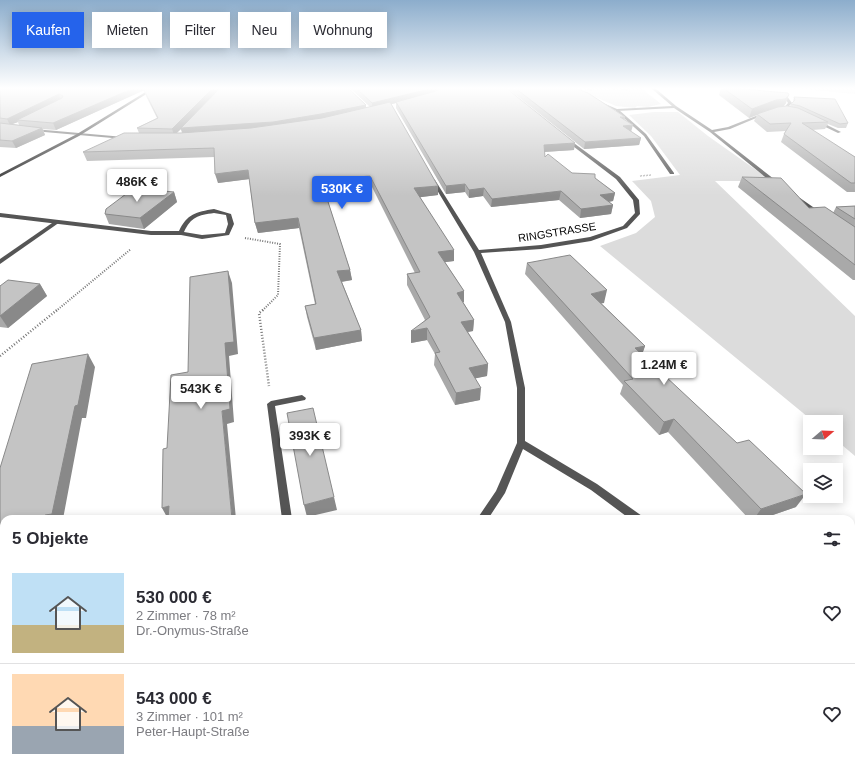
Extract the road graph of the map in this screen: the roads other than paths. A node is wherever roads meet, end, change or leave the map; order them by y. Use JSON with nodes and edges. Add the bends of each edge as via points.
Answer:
{"nodes":[{"id":1,"x":96,"y":124,"type":"edge"},
{"id":2,"x":633,"y":124,"type":"edge"},
{"id":3,"x":700,"y":124,"type":"edge"},
{"id":4,"x":739,"y":124,"type":"edge"},
{"id":5,"x":822,"y":124,"type":"edge"},
{"id":6,"x":32,"y":130,"type":"edge"},
{"id":7,"x":711,"y":131,"type":"junction"},
{"id":8,"x":839,"y":132,"type":"edge"},
{"id":9,"x":560,"y":134,"type":"edge"},
{"id":10,"x":78,"y":135,"type":"junction"},
{"id":11,"x":133,"y":138,"type":"edge"},
{"id":12,"x":672,"y":173,"type":"road end"},
{"id":13,"x":0,"y":176,"type":"edge"},
{"id":14,"x":430,"y":176,"type":"edge"},
{"id":15,"x":785,"y":190,"type":"edge"},
{"id":16,"x":791,"y":194,"type":"edge"},
{"id":17,"x":0,"y":215,"type":"edge"},
{"id":18,"x":823,"y":217,"type":"edge"},
{"id":19,"x":57,"y":222,"type":"junction"},
{"id":20,"x":181,"y":233,"type":"junction"},
{"id":21,"x":476,"y":252,"type":"junction"},
{"id":22,"x":0,"y":262,"type":"edge"},
{"id":23,"x":302,"y":398,"type":"dead end"},
{"id":24,"x":521,"y":443,"type":"junction"},
{"id":25,"x":286,"y":515,"type":"edge"},
{"id":26,"x":485,"y":515,"type":"edge"},
{"id":27,"x":633,"y":515,"type":"edge"}],
"edges":[{"from":1,"to":10,"type":"street"},
{"from":2,"to":12,"type":"street","via":[[645,135]]},
{"from":3,"to":7,"type":"street"},
{"from":4,"to":7,"type":"street"},
{"from":5,"to":8,"type":"street"},
{"from":6,"to":10,"type":"street"},
{"from":7,"to":15,"type":"street"},
{"from":9,"to":21,"type":"street","name":"RINGSTRASSE","via":[[618,178],[636,200],[638,213],[625,227],[591,239],[541,247]]},
{"from":10,"to":11,"type":"street"},
{"from":10,"to":13,"type":"street"},
{"from":14,"to":21,"type":"street"},
{"from":16,"to":18,"type":"street"},
{"from":17,"to":19,"type":"street"},
{"from":19,"to":20,"type":"street","via":[[151,233]]},
{"from":19,"to":22,"type":"street"},
{"from":20,"to":20,"type":"street","via":[[194,215],[214,211],[228,214],[231,224],[227,234],[202,237]]},
{"from":21,"to":24,"type":"street","via":[[508,322],[521,388]]},
{"from":23,"to":25,"type":"street","via":[[271,404]]},
{"from":24,"to":26,"type":"street","via":[[500,493]]},
{"from":24,"to":27,"type":"street","via":[[594,486]]}]}
